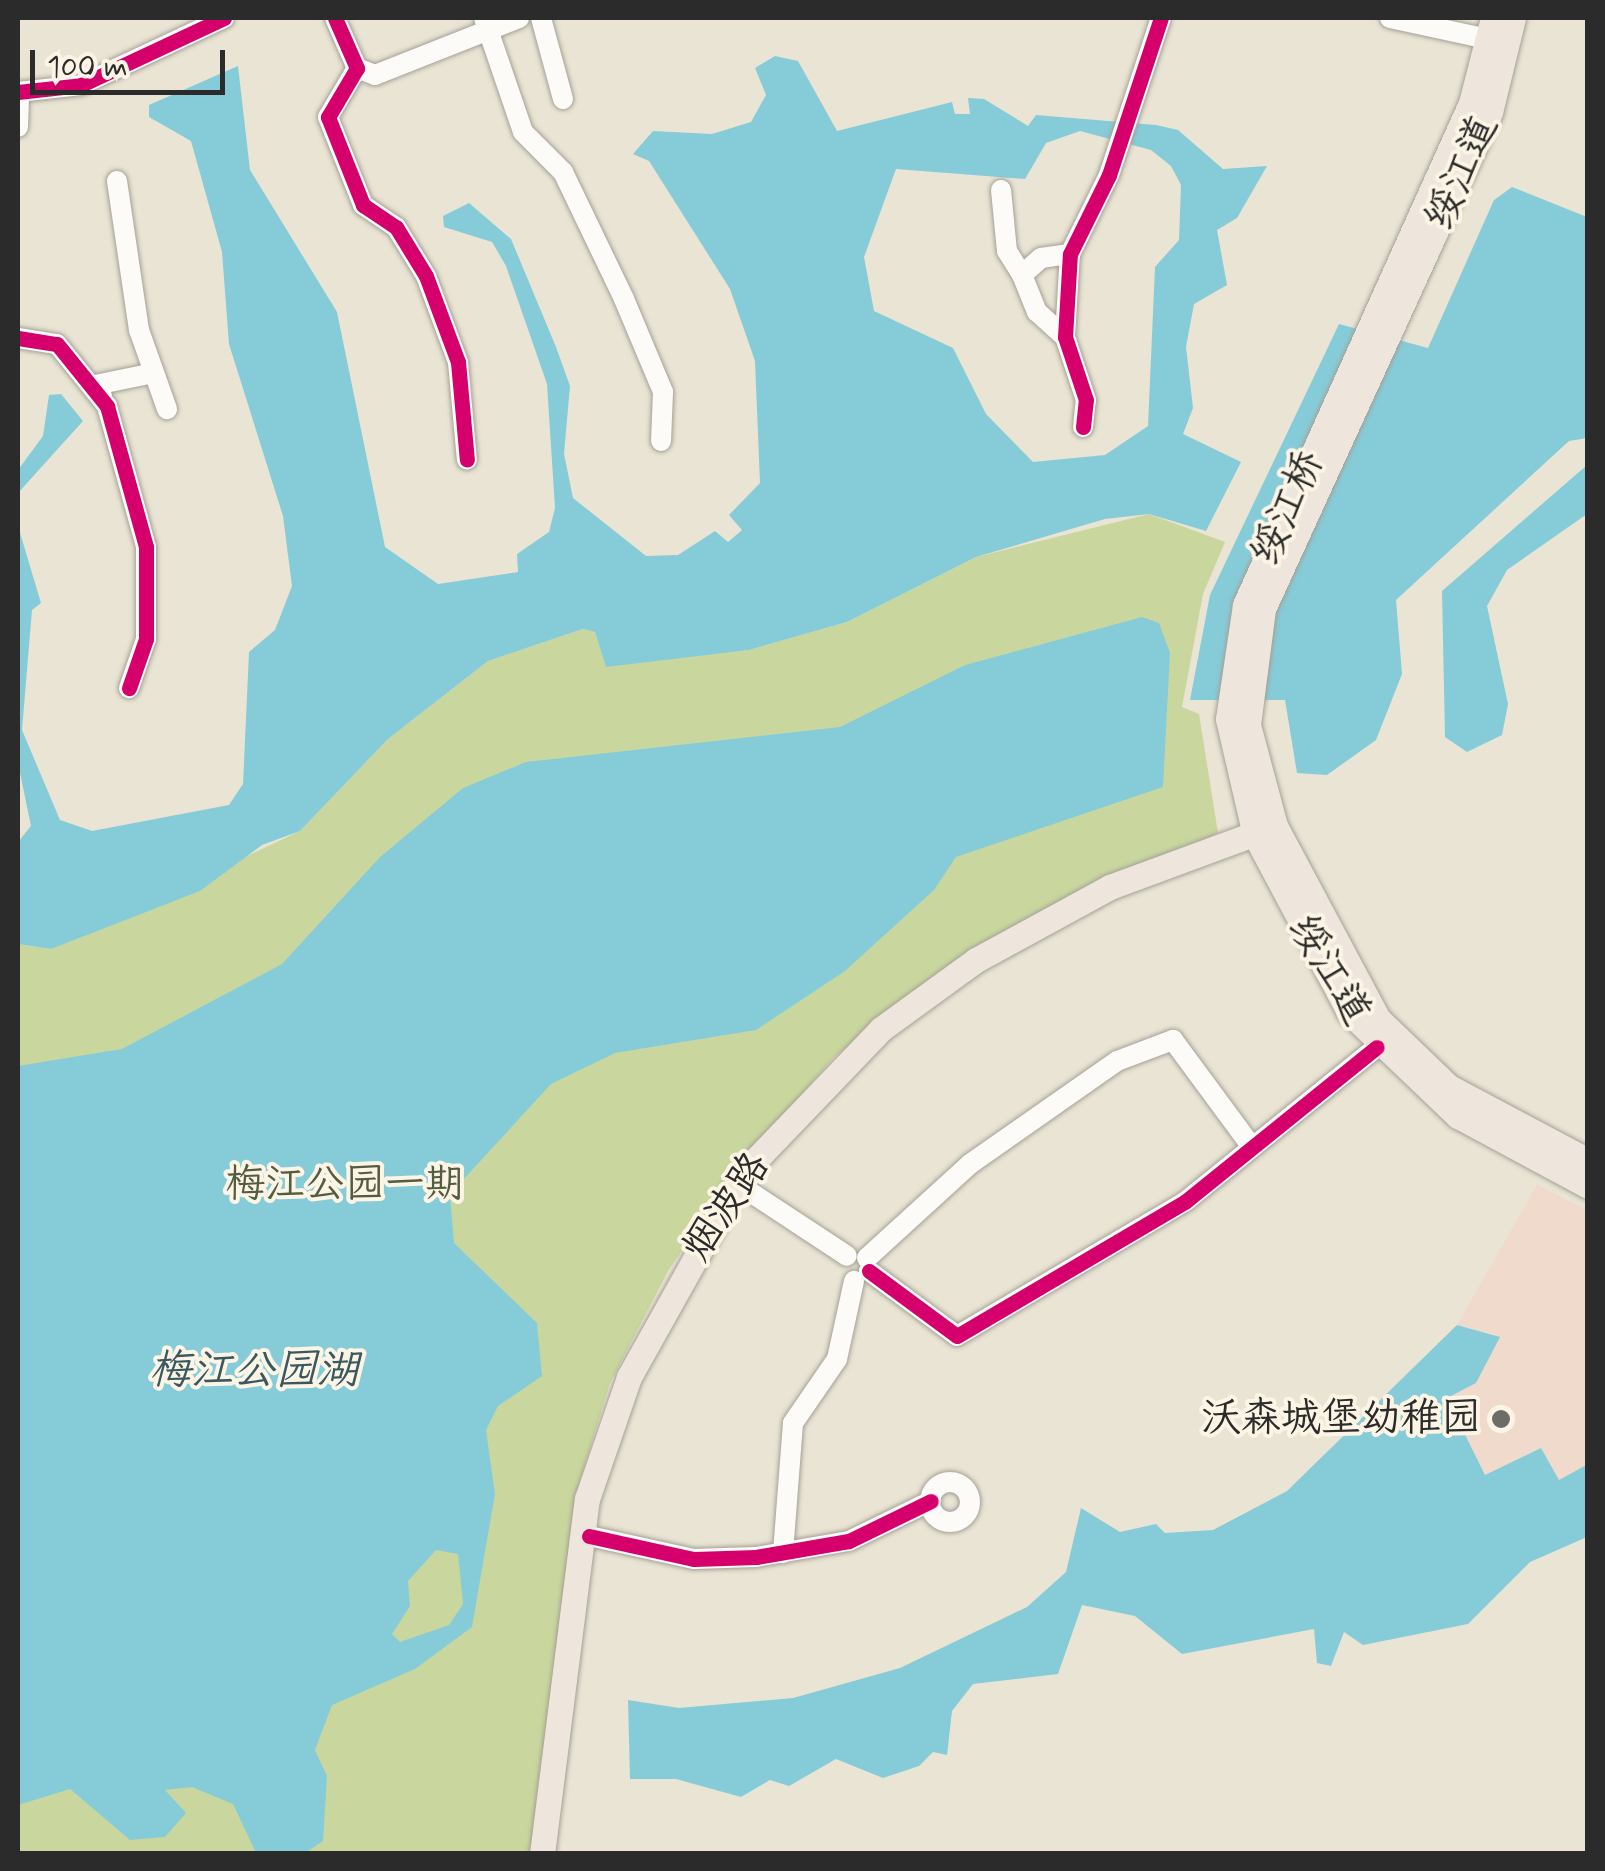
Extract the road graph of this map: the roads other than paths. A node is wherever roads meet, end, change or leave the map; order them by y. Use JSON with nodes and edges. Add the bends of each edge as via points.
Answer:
{"nodes":[{"id":1,"x":224,"y":18,"type":"edge"},
{"id":2,"x":335,"y":18,"type":"edge"},
{"id":3,"x":519,"y":18,"type":"edge"},
{"id":4,"x":542,"y":18,"type":"edge"},
{"id":5,"x":1161,"y":18,"type":"edge"},
{"id":6,"x":1390,"y":18,"type":"edge"},
{"id":7,"x":486,"y":22,"type":"edge"},
{"id":8,"x":1501,"y":29,"type":"edge"},
{"id":9,"x":357,"y":68,"type":"junction"},
{"id":10,"x":18,"y":92,"type":"edge"},
{"id":11,"x":563,"y":99,"type":"dead end"},
{"id":12,"x":18,"y":127,"type":"edge"},
{"id":13,"x":117,"y":181,"type":"dead end"},
{"id":14,"x":1002,"y":190,"type":"dead end"},
{"id":15,"x":1070,"y":254,"type":"junction"},
{"id":16,"x":1022,"y":275,"type":"junction"},
{"id":17,"x":1386,"y":320,"type":"joint"},
{"id":18,"x":18,"y":338,"type":"edge"},
{"id":19,"x":1064,"y":338,"type":"junction"},
{"id":20,"x":154,"y":373,"type":"junction"},
{"id":21,"x":107,"y":406,"type":"junction"},
{"id":22,"x":167,"y":409,"type":"dead end"},
{"id":23,"x":1083,"y":427,"type":"dead end"},
{"id":24,"x":661,"y":441,"type":"dead end"},
{"id":25,"x":467,"y":460,"type":"dead end"},
{"id":26,"x":129,"y":688,"type":"dead end"},
{"id":27,"x":1238,"y":708,"type":"joint"},
{"id":28,"x":1268,"y":837,"type":"junction"},
{"id":29,"x":1377,"y":1046,"type":"junction"},
{"id":30,"x":1252,"y":1147,"type":"junction"},
{"id":31,"x":1588,"y":1162,"type":"edge"},
{"id":32,"x":1588,"y":1186,"type":"edge"},
{"id":33,"x":744,"y":1188,"type":"junction"},
{"id":34,"x":859,"y":1266,"type":"junction"},
{"id":35,"x":931,"y":1501,"type":"dead end"},
{"id":36,"x":589,"y":1536,"type":"junction"},
{"id":37,"x":783,"y":1553,"type":"junction"},
{"id":38,"x":542,"y":1854,"type":"edge"},
{"id":39,"x":554,"y":1854,"type":"edge"}],
"edges":[{"from":1,"to":10,"type":"street","via":[[80,86]]},
{"from":2,"to":9,"type":"street"},
{"from":3,"to":7,"type":"street"},
{"from":4,"to":11,"type":"street"},
{"from":5,"to":15,"type":"street","via":[[1114,160]]},
{"from":6,"to":8,"type":"street"},
{"from":7,"to":9,"type":"street","via":[[375,76]]},
{"from":7,"to":24,"type":"street","via":[[523,132],[563,172],[624,299],[662,392]]},
{"from":8,"to":17,"type":"main road","name":"绥江道","via":[[1490,112]]},
{"from":9,"to":25,"type":"street","via":[[328,117],[363,205],[396,227],[426,276],[458,362]]},
{"from":10,"to":12,"type":"street"},
{"from":13,"to":20,"type":"street"},
{"from":14,"to":16,"type":"street","via":[[1007,251]]},
{"from":15,"to":16,"type":"street","via":[[1041,258]]},
{"from":15,"to":19,"type":"street"},
{"from":16,"to":19,"type":"street","via":[[1038,312]]},
{"from":17,"to":27,"type":"main road","name":"绥江桥","via":[[1263,609]]},
{"from":18,"to":21,"type":"street","via":[[57,344]]},
{"from":19,"to":23,"type":"street","via":[[1086,400]]},
{"from":20,"to":21,"type":"street","via":[[96,385]]},
{"from":20,"to":22,"type":"street"},
{"from":21,"to":26,"type":"street","via":[[146,547],[146,640]]},
{"from":27,"to":28,"type":"main road","name":"绥江道"},
{"from":28,"to":29,"type":"main road","name":"绥江道","via":[[1326,976]]},
{"from":28,"to":31,"type":"main road","name":"绥江道","via":[[1340,962],[1406,1052],[1467,1098]]},
{"from":28,"to":33,"type":"main road","name":"烟波路","via":[[1047,929],[950,988],[863,1056]]},
{"from":28,"to":38,"type":"main road","name":"烟波路","via":[[1110,886],[976,960],[881,1028],[743,1172],[629,1377],[586,1499]]},
{"from":29,"to":30,"type":"street"},
{"from":29,"to":32,"type":"main road","name":"绥江道","via":[[1458,1116]]},
{"from":30,"to":34,"type":"street","via":[[1186,1200],[957,1336]]},
{"from":30,"to":34,"type":"street","via":[[1173,1040],[1117,1061],[970,1164]]},
{"from":33,"to":34,"type":"street"},
{"from":33,"to":36,"type":"main road","name":"烟波路","via":[[628,1396]]},
{"from":34,"to":37,"type":"street","via":[[838,1360],[793,1424]]},
{"from":35,"to":37,"type":"street","via":[[849,1541]]},
{"from":36,"to":37,"type":"street","via":[[694,1559]]},
{"from":36,"to":39,"type":"main road","name":"烟波路"}]}
